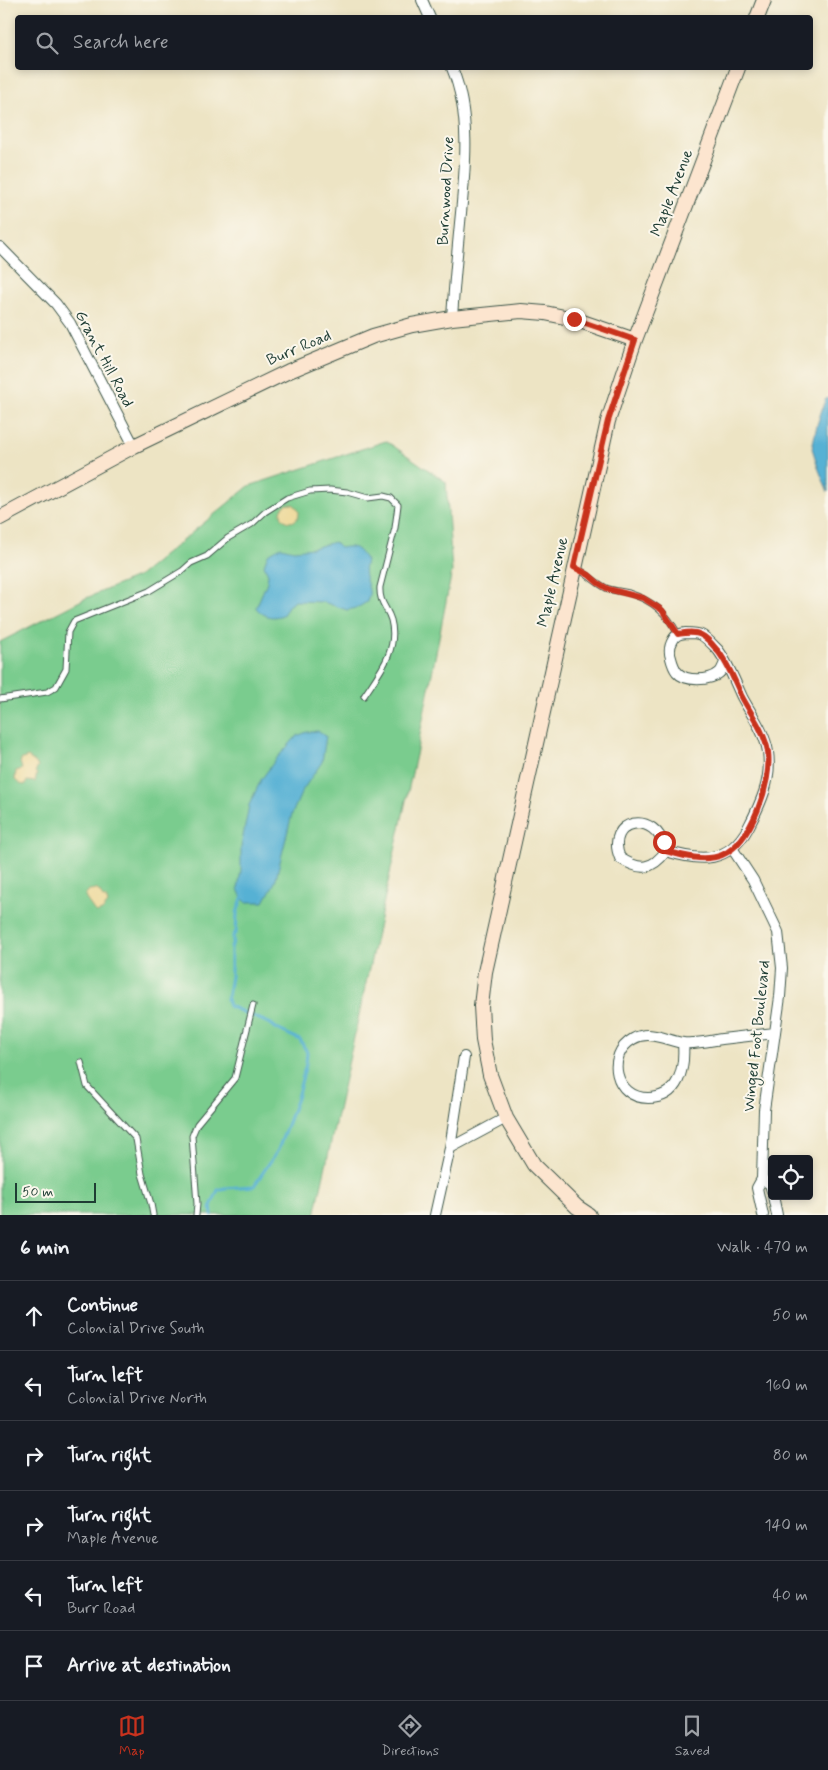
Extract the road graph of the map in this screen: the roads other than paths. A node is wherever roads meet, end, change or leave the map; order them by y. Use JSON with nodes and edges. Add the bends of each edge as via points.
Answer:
{"nodes":[{"id":1,"x":422,"y":0,"type":"edge"},
{"id":2,"x":764,"y":0,"type":"edge"},
{"id":3,"x":429,"y":15,"type":"edge"},
{"id":4,"x":758,"y":15,"type":"edge"},
{"id":5,"x":453,"y":70,"type":"edge"},
{"id":6,"x":737,"y":70,"type":"edge"},
{"id":7,"x":0,"y":247,"type":"edge"},
{"id":8,"x":452,"y":318,"type":"junction"},
{"id":9,"x":635,"y":340,"type":"junction"},
{"id":10,"x":134,"y":446,"type":"junction"},
{"id":11,"x":0,"y":518,"type":"edge"},
{"id":12,"x":574,"y":567,"type":"junction"},
{"id":13,"x":678,"y":634,"type":"junction"},
{"id":14,"x":725,"y":663,"type":"junction"},
{"id":15,"x":364,"y":696,"type":"dead end"},
{"id":16,"x":0,"y":699,"type":"edge"},
{"id":17,"x":732,"y":848,"type":"junction"},
{"id":18,"x":666,"y":851,"type":"junction"},
{"id":19,"x":252,"y":1008,"type":"dead end"},
{"id":20,"x":775,"y":1033,"type":"junction"},
{"id":21,"x":683,"y":1043,"type":"junction"},
{"id":22,"x":464,"y":1057,"type":"dead end"},
{"id":23,"x":81,"y":1062,"type":"dead end"},
{"id":24,"x":506,"y":1118,"type":"junction"},
{"id":25,"x":450,"y":1148,"type":"junction"},
{"id":26,"x":762,"y":1178,"type":"junction"},
{"id":27,"x":768,"y":1182,"type":"edge"},
{"id":28,"x":774,"y":1200,"type":"edge"},
{"id":29,"x":153,"y":1215,"type":"edge"},
{"id":30,"x":196,"y":1215,"type":"edge"},
{"id":31,"x":435,"y":1215,"type":"edge"},
{"id":32,"x":589,"y":1215,"type":"edge"},
{"id":33,"x":763,"y":1215,"type":"edge"},
{"id":34,"x":778,"y":1215,"type":"edge"}],
"edges":[{"from":1,"to":3,"type":"street"},
{"from":2,"to":4,"type":"street"},
{"from":5,"to":8,"type":"street","name":"Burnwood Drive","via":[[464,118],[465,148]]},
{"from":6,"to":9,"type":"street","name":"Maple Avenue"},
{"from":7,"to":10,"type":"street","name":"Grant Hill Road","via":[[70,322]]},
{"from":8,"to":9,"type":"street","name":"Burr Road","via":[[521,311],[545,313],[574,319]]},
{"from":8,"to":10,"type":"street","name":"Burr Road","via":[[373,336],[289,371]]},
{"from":9,"to":12,"type":"street","name":"Maple Avenue","via":[[608,421]]},
{"from":10,"to":11,"type":"street","name":"Burr Road"},
{"from":12,"to":13,"type":"lane","via":[[608,589],[643,598],[662,610]]},
{"from":12,"to":24,"type":"street","name":"Maple Avenue","via":[[483,989],[483,1040],[490,1075]]},
{"from":13,"to":14,"type":"street","via":[[700,634],[718,651]]},
{"from":13,"to":14,"type":"street","via":[[672,640],[670,653],[677,673],[689,678],[707,678],[720,672]]},
{"from":14,"to":17,"type":"street","via":[[756,721],[768,750],[769,764],[762,803],[744,835]]},
{"from":15,"to":16,"type":"lane","via":[[392,650],[390,618],[379,598],[398,505],[391,498],[382,496],[368,498],[330,490],[310,491],[287,498],[207,556],[149,591],[74,621],[68,632],[66,669],[56,687],[47,692]]},
{"from":17,"to":18,"type":"street","via":[[722,855],[705,858]]},
{"from":17,"to":20,"type":"street","name":"Winged Foot Boulevard","via":[[753,880],[778,932],[782,968]]},
{"from":18,"to":18,"type":"street","via":[[647,868],[638,867],[620,858],[616,849],[617,838],[630,824],[640,822],[658,833]]},
{"from":19,"to":30,"type":"lane","via":[[235,1078],[197,1124],[192,1136]]},
{"from":20,"to":21,"type":"street"},
{"from":20,"to":26,"type":"street","name":"Winged Foot Boulevard","via":[[764,1110]]},
{"from":21,"to":21,"type":"street","via":[[653,1035],[633,1038],[623,1047],[616,1062],[621,1086],[645,1098],[659,1098],[671,1091],[679,1079]]},
{"from":22,"to":25,"type":"street"},
{"from":23,"to":29,"type":"lane","via":[[87,1086],[136,1139]]},
{"from":24,"to":25,"type":"street"},
{"from":24,"to":32,"type":"street","name":"Maple Avenue","via":[[534,1165]]},
{"from":25,"to":31,"type":"street"},
{"from":26,"to":27,"type":"street"},
{"from":26,"to":33,"type":"street","name":"Winged Foot Boulevard","via":[[757,1188]]},
{"from":28,"to":34,"type":"street"}]}
